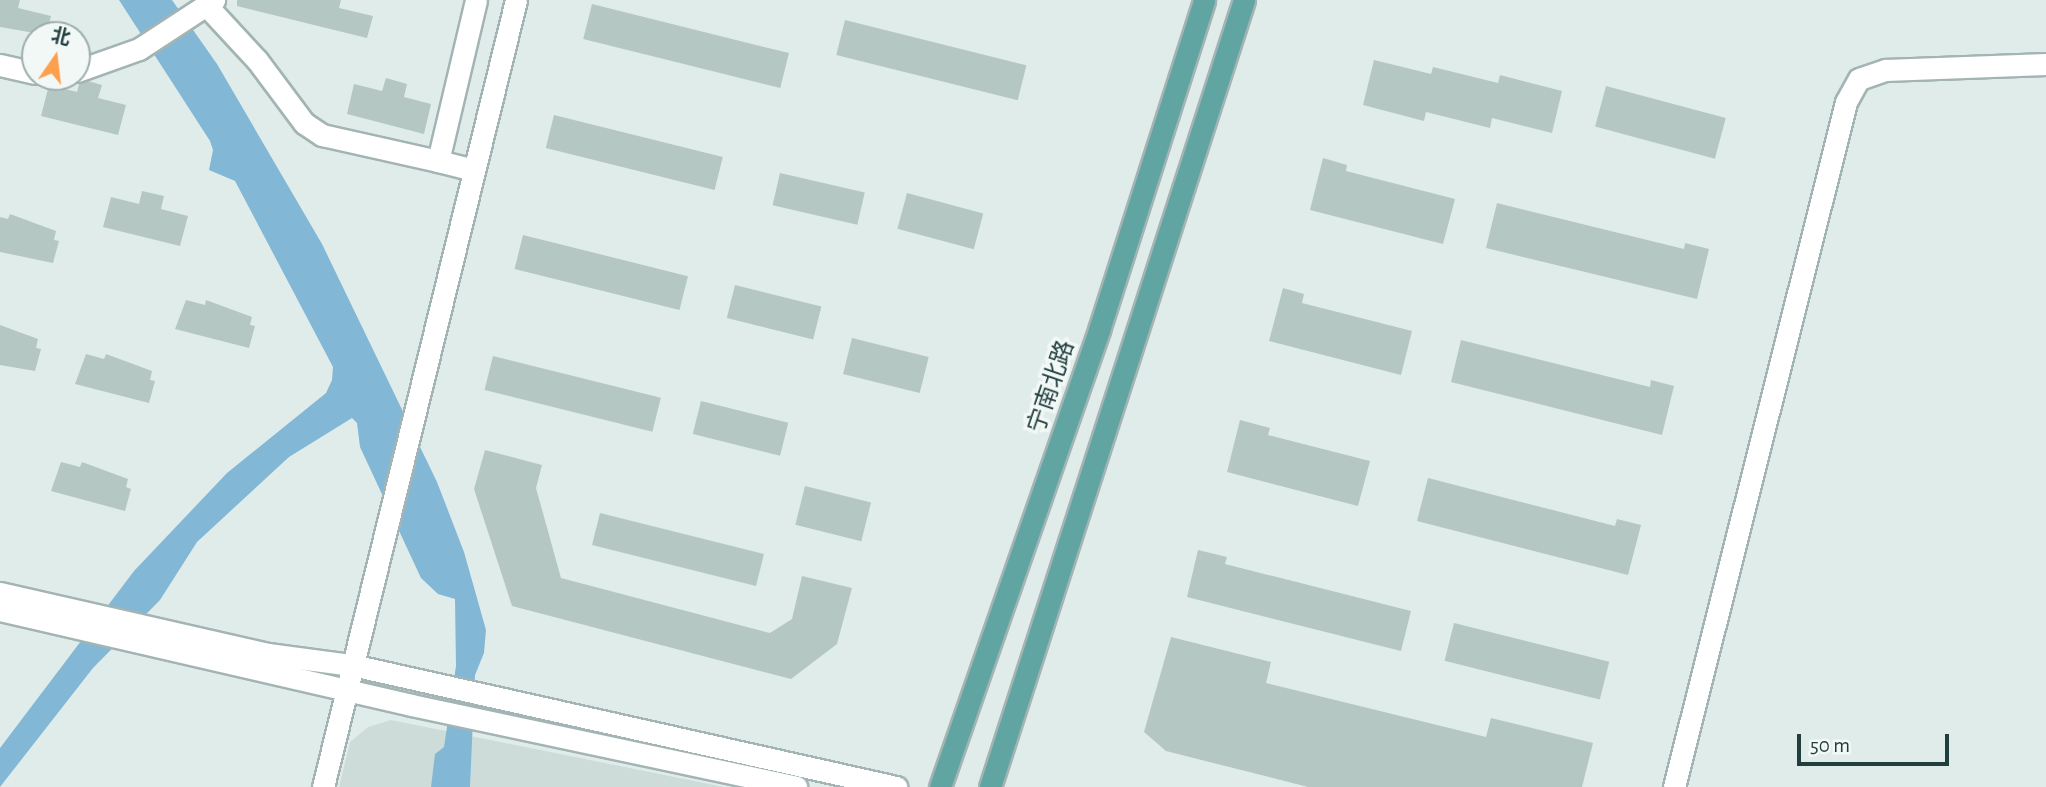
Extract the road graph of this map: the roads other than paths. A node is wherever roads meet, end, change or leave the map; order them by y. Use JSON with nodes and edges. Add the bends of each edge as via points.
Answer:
{"nodes":[{"id":1,"x":476,"y":0,"type":"edge"},
{"id":2,"x":516,"y":0,"type":"edge"},
{"id":3,"x":1204,"y":0,"type":"edge"},
{"id":4,"x":1244,"y":0,"type":"edge"},
{"id":5,"x":210,"y":3,"type":"edge"},
{"id":6,"x":2046,"y":64,"type":"edge"},
{"id":7,"x":0,"y":65,"type":"edge"},
{"id":8,"x":91,"y":66,"type":"edge"},
{"id":9,"x":21,"y":70,"type":"edge"},
{"id":10,"x":438,"y":161,"type":"junction"},
{"id":11,"x":474,"y":170,"type":"junction"},
{"id":12,"x":0,"y":593,"type":"edge"},
{"id":13,"x":0,"y":610,"type":"edge"},
{"id":14,"x":352,"y":665,"type":"junction"},
{"id":15,"x":346,"y":690,"type":"junction"},
{"id":16,"x":323,"y":787,"type":"edge"},
{"id":17,"x":796,"y":787,"type":"edge"},
{"id":18,"x":896,"y":787,"type":"edge"},
{"id":19,"x":940,"y":787,"type":"edge"},
{"id":20,"x":990,"y":787,"type":"edge"},
{"id":21,"x":1674,"y":787,"type":"edge"}],
"edges":[{"from":1,"to":10,"type":"street"},
{"from":2,"to":11,"type":"street"},
{"from":3,"to":19,"type":"main road","name":"宁南北路","via":[[1100,330]]},
{"from":4,"to":20,"type":"main road"},
{"from":5,"to":8,"type":"street","via":[[138,49]]},
{"from":5,"to":10,"type":"street","via":[[304,123],[322,135]]},
{"from":6,"to":21,"type":"street","via":[[1885,70],[1859,79],[1846,102]]},
{"from":7,"to":9,"type":"street"},
{"from":10,"to":11,"type":"street"},
{"from":11,"to":14,"type":"street"},
{"from":12,"to":14,"type":"street","via":[[268,654]]},
{"from":13,"to":15,"type":"street"},
{"from":14,"to":15,"type":"street"},
{"from":14,"to":18,"type":"street"},
{"from":15,"to":16,"type":"street"},
{"from":15,"to":17,"type":"street"}]}
